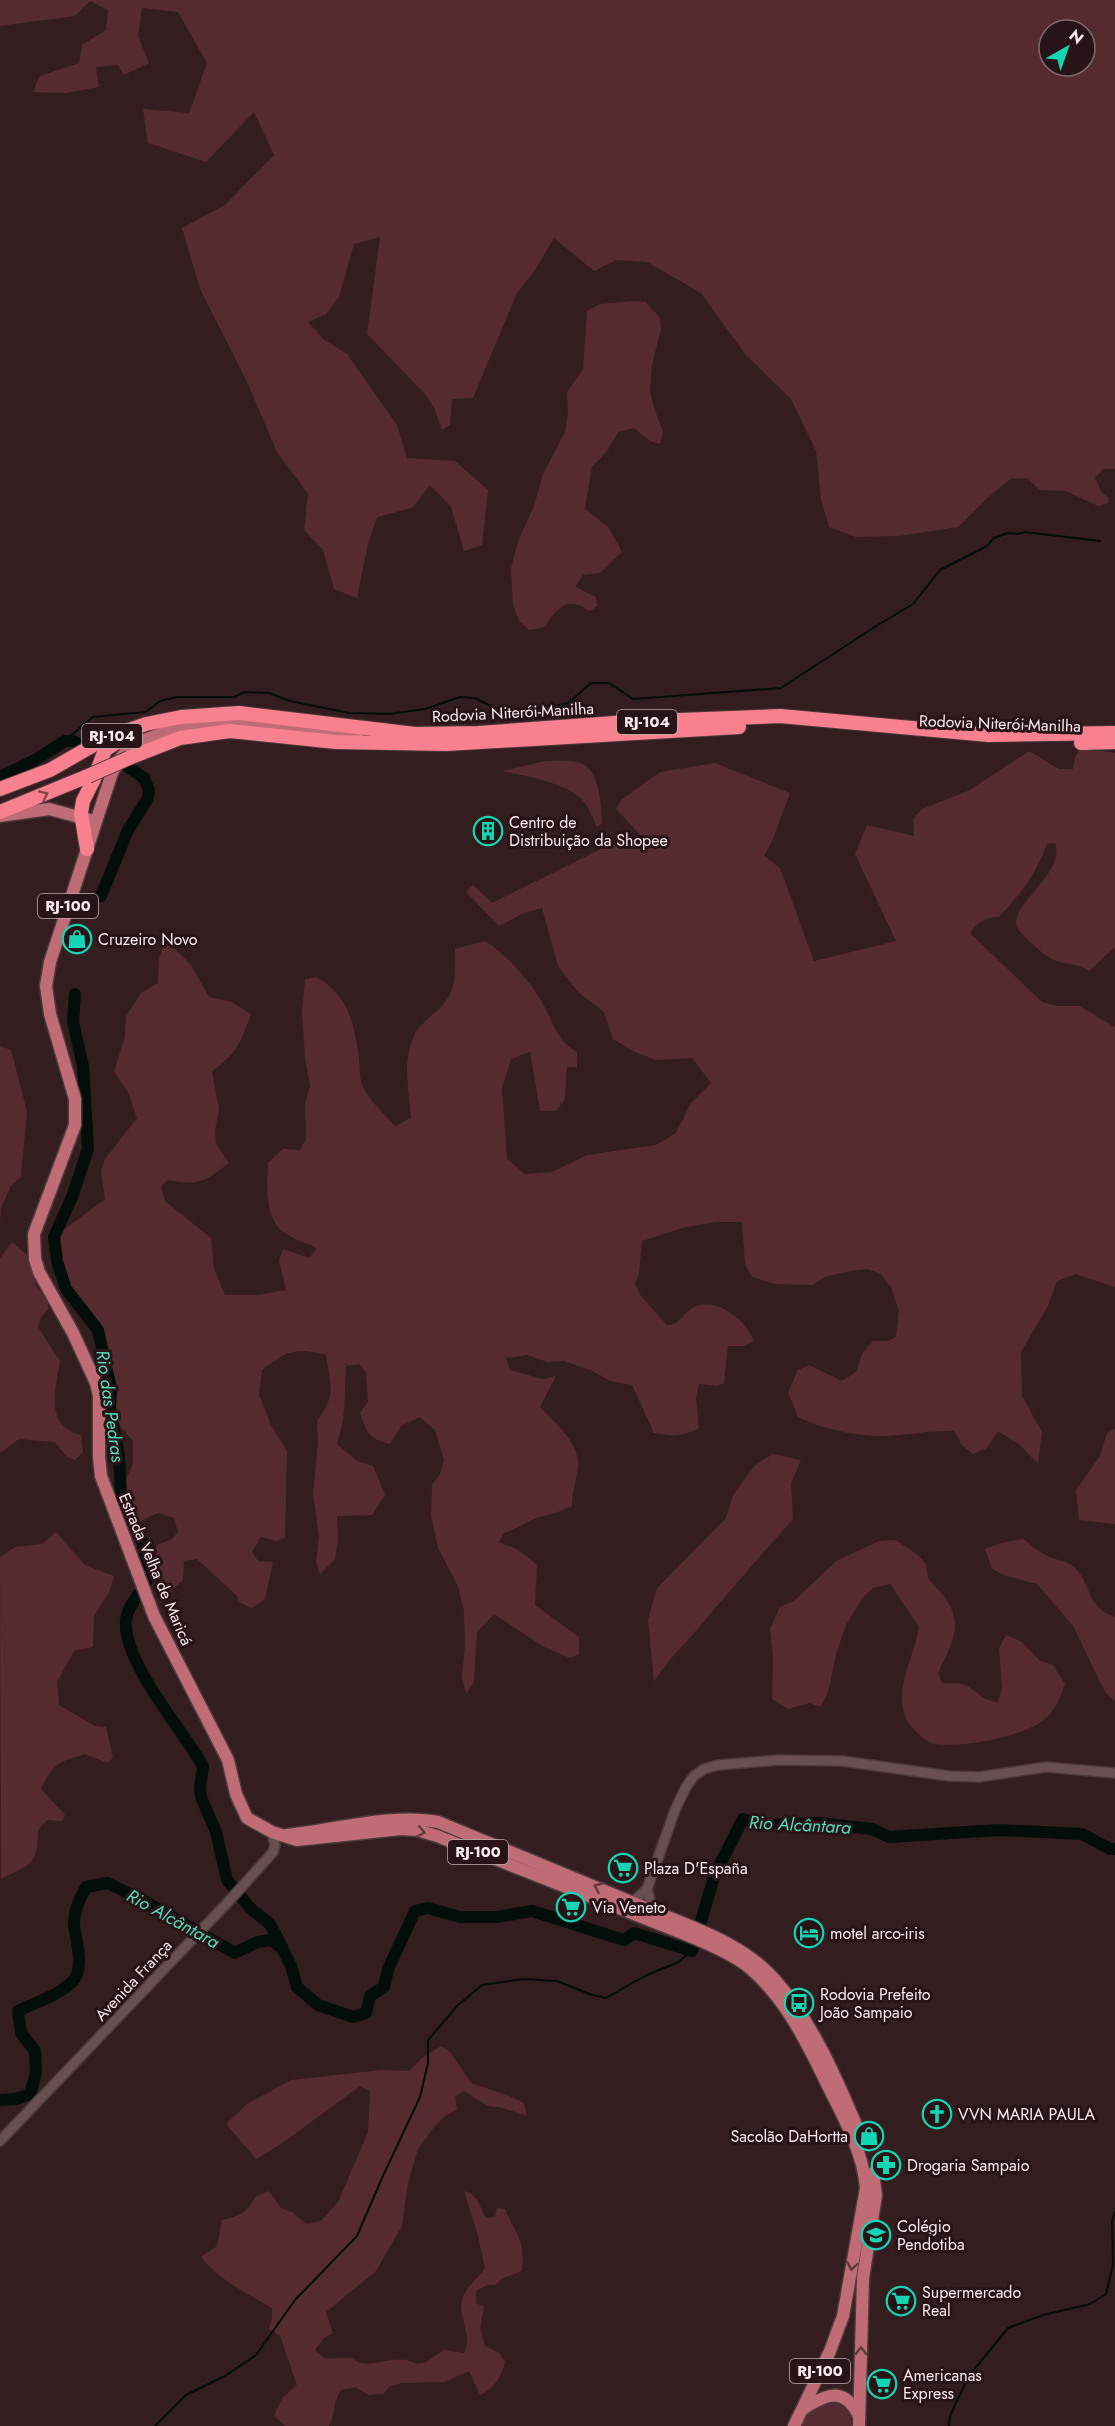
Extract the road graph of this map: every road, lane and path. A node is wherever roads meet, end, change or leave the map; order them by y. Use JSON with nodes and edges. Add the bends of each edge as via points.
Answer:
{"nodes":[{"id":1,"x":181,"y":717,"type":"junction"},
{"id":2,"x":1115,"y":733,"type":"edge"},
{"id":3,"x":1115,"y":742,"type":"edge"},
{"id":4,"x":386,"y":744,"type":"junction"},
{"id":5,"x":102,"y":757,"type":"junction"},
{"id":6,"x":50,"y":770,"type":"junction"},
{"id":7,"x":112,"y":773,"type":"junction"},
{"id":8,"x":0,"y":789,"type":"edge"},
{"id":9,"x":0,"y":814,"type":"edge"},
{"id":10,"x":65,"y":814,"type":"junction"},
{"id":11,"x":98,"y":816,"type":"junction"},
{"id":12,"x":82,"y":818,"type":"junction"},
{"id":13,"x":87,"y":849,"type":"junction"},
{"id":14,"x":1115,"y":1773,"type":"edge"},
{"id":15,"x":276,"y":1834,"type":"junction"},
{"id":16,"x":647,"y":1889,"type":"junction"},
{"id":17,"x":633,"y":1902,"type":"junction"},
{"id":18,"x":653,"y":1911,"type":"junction"},
{"id":19,"x":669,"y":1923,"type":"junction"},
{"id":20,"x":721,"y":1946,"type":"junction"},
{"id":21,"x":0,"y":2141,"type":"edge"},
{"id":22,"x":843,"y":2316,"type":"junction"},
{"id":23,"x":862,"y":2318,"type":"junction"},
{"id":24,"x":802,"y":2410,"type":"junction"},
{"id":25,"x":859,"y":2421,"type":"edge"},
{"id":26,"x":794,"y":2426,"type":"edge"}],
"edges":[{"from":1,"to":2,"type":"highway","name":"Rodovia Niterói-Manilha","number":"RJ-104","via":[[258,714],[415,734],[780,716],[989,735]]},
{"from":1,"to":5,"type":"highway","via":[[113,743]]},
{"from":1,"to":6,"type":"highway","name":"Rodovia Niterói-Manilha","number":"RJ-104","via":[[116,734]]},
{"from":3,"to":4,"type":"highway","name":"Rodovia Niterói-Manilha","number":"RJ-104","via":[[993,742],[793,725],[482,743]]},
{"from":4,"to":7,"type":"main road","via":[[315,730],[214,722],[181,727],[140,742],[125,753]]},
{"from":9,"to":4,"type":"highway","name":"Rodovia Niterói-Manilha","number":"RJ-104","one_way":true,"bridge":true,"via":[[180,738],[230,731]]},
{"from":5,"to":6,"type":"highway","via":[[89,756]]},
{"from":5,"to":7,"type":"highway"},
{"from":5,"to":12,"type":"highway","via":[[83,801]]},
{"from":6,"to":8,"type":"highway","name":"Rodovia Niterói-Manilha","number":"RJ-104"},
{"from":7,"to":11,"type":"main road","number":"RJ-100"},
{"from":9,"to":10,"type":"main road","via":[[12,816],[45,810]]},
{"from":10,"to":12,"type":"main road"},
{"from":10,"to":13,"type":"main road"},
{"from":11,"to":12,"type":"main road","via":[[92,820]]},
{"from":11,"to":13,"type":"main road","number":"RJ-100"},
{"from":12,"to":13,"type":"highway"},
{"from":13,"to":15,"type":"main road","name":"Estrada Velha de Maricá","number":"RJ-100","via":[[50,962],[47,983],[50,1014],[75,1099],[75,1125],[34,1234],[35,1259],[96,1383],[101,1476],[151,1608],[228,1760],[242,1811],[255,1824]]},
{"from":14,"to":16,"type":"street","via":[[1046,1767],[979,1777],[842,1761],[779,1760],[718,1765],[704,1769],[686,1787]]},
{"from":17,"to":15,"type":"main road","name":"Estrada Velha de Maricá","number":"RJ-100","one_way":true,"via":[[438,1822],[419,1818]]},
{"from":15,"to":19,"type":"main road","name":"Estrada Velha de Maricá","number":"RJ-100","one_way":true,"via":[[303,1841],[417,1830]]},
{"from":15,"to":21,"type":"street","name":"Avenida França","via":[[273,1852]]},
{"from":16,"to":17,"type":"street"},
{"from":16,"to":18,"type":"street"},
{"from":17,"to":18,"type":"main road","name":"Estrada Velha de Maricá","number":"RJ-100"},
{"from":18,"to":19,"type":"main road","name":"Estrada Velha de Maricá","number":"RJ-100"},
{"from":19,"to":20,"type":"main road","name":"Estrada Velha de Maricá","number":"RJ-100"},
{"from":20,"to":22,"type":"main road","name":"Estrada Velha de Maricá","number":"RJ-100","one_way":true,"via":[[752,1970],[782,2004],[815,2059],[860,2155],[866,2188]]},
{"from":20,"to":23,"type":"main road","name":"Estrada Velha de Maricá","number":"RJ-100","via":[[762,1967],[793,2004],[813,2036],[866,2148],[876,2195],[863,2278]]},
{"from":22,"to":23,"type":"main road","via":[[855,2310]]},
{"from":22,"to":24,"type":"main road","name":"Estrada Velha de Maricá","number":"RJ-100"},
{"from":25,"to":23,"type":"main road","name":"Estrada Velha de Maricá","number":"RJ-100","one_way":true},
{"from":24,"to":25,"type":"main road","via":[[834,2395],[853,2405]]},
{"from":24,"to":26,"type":"main road","name":"Estrada Velha de Maricá","number":"RJ-100"}]}
